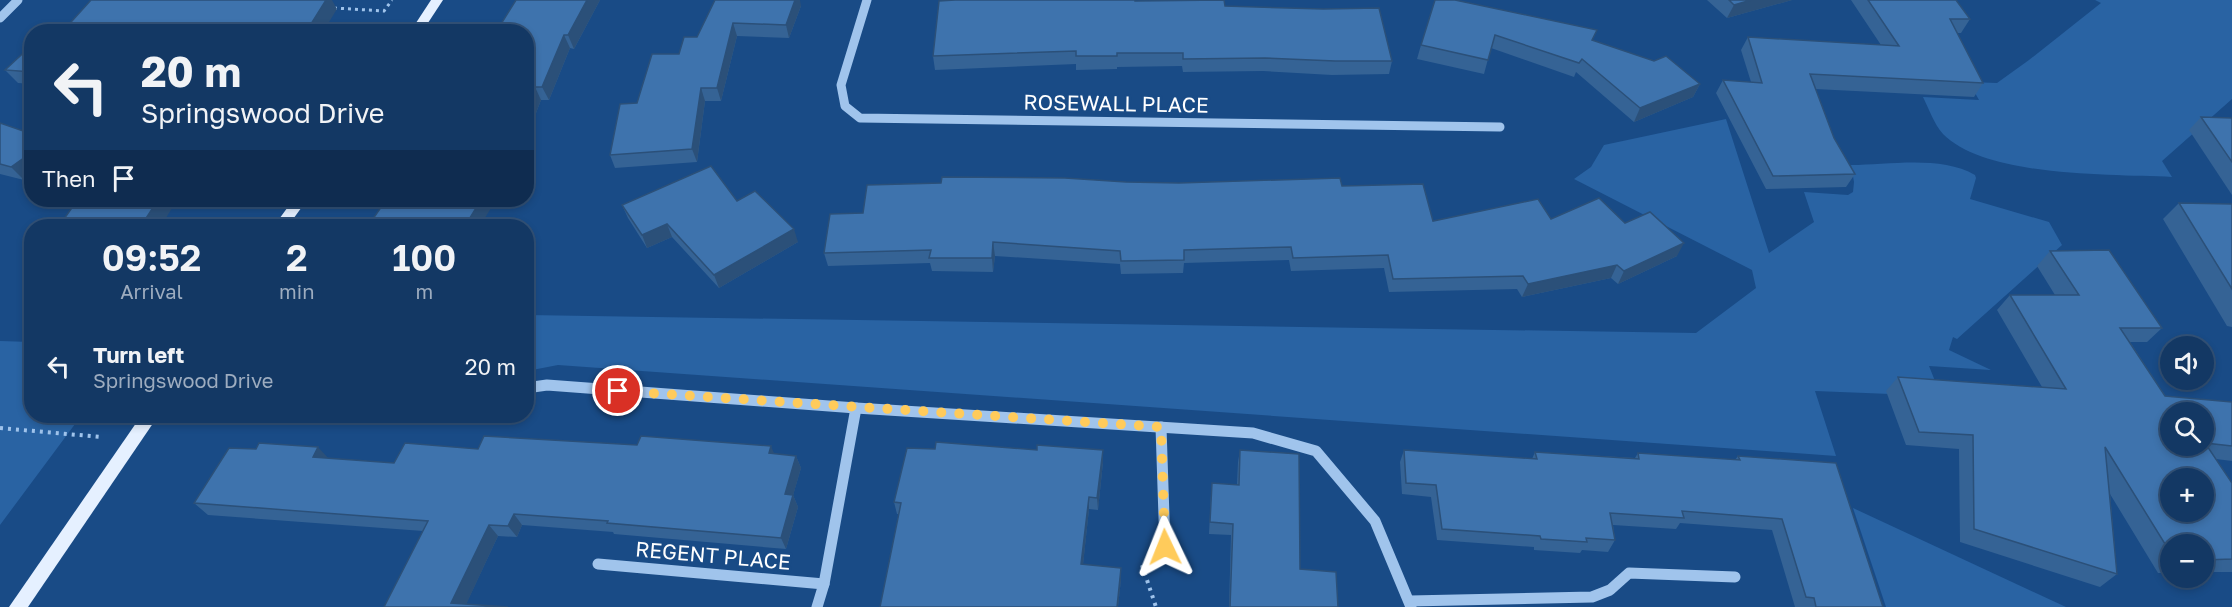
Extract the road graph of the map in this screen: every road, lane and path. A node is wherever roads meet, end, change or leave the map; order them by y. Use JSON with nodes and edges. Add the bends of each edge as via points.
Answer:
{"nodes":[{"id":1,"x":18,"y":0,"type":"edge"},
{"id":2,"x":392,"y":0,"type":"edge"},
{"id":3,"x":437,"y":0,"type":"edge"},
{"id":4,"x":867,"y":0,"type":"edge"},
{"id":5,"x":325,"y":7,"type":"edge"},
{"id":6,"x":0,"y":18,"type":"edge"},
{"id":7,"x":421,"y":24,"type":"edge"},
{"id":8,"x":1500,"y":127,"type":"dead end"},
{"id":9,"x":534,"y":387,"type":"edge"},
{"id":10,"x":856,"y":408,"type":"junction"},
{"id":11,"x":145,"y":423,"type":"edge"},
{"id":12,"x":1161,"y":427,"type":"junction"},
{"id":13,"x":0,"y":428,"type":"edge"},
{"id":14,"x":108,"y":438,"type":"dead end"},
{"id":15,"x":1165,"y":547,"type":"dead end"},
{"id":16,"x":1139,"y":554,"type":"dead end"},
{"id":17,"x":598,"y":564,"type":"dead end"},
{"id":18,"x":1735,"y":578,"type":"dead end"},
{"id":19,"x":824,"y":584,"type":"junction"},
{"id":20,"x":1411,"y":604,"type":"edge"},
{"id":21,"x":18,"y":607,"type":"edge"},
{"id":22,"x":817,"y":607,"type":"edge"},
{"id":23,"x":1156,"y":607,"type":"edge"}],
"edges":[{"from":1,"to":6,"type":"street"},
{"from":2,"to":5,"type":"path","via":[[384,11]]},
{"from":3,"to":7,"type":"main road"},
{"from":4,"to":8,"type":"street","name":"ROSEWALL PLACE","via":[[841,85],[845,106],[860,118]]},
{"from":9,"to":10,"type":"street"},
{"from":10,"to":12,"type":"street"},
{"from":10,"to":19,"type":"street"},
{"from":11,"to":21,"type":"main road"},
{"from":12,"to":15,"type":"street"},
{"from":12,"to":20,"type":"street","via":[[1253,433],[1316,452],[1375,521]]},
{"from":13,"to":14,"type":"path"},
{"from":16,"to":23,"type":"path"},
{"from":17,"to":19,"type":"street","name":"REGENT PLACE"},
{"from":18,"to":20,"type":"street","via":[[1629,573],[1610,590],[1592,597]]},
{"from":19,"to":22,"type":"street"}]}
